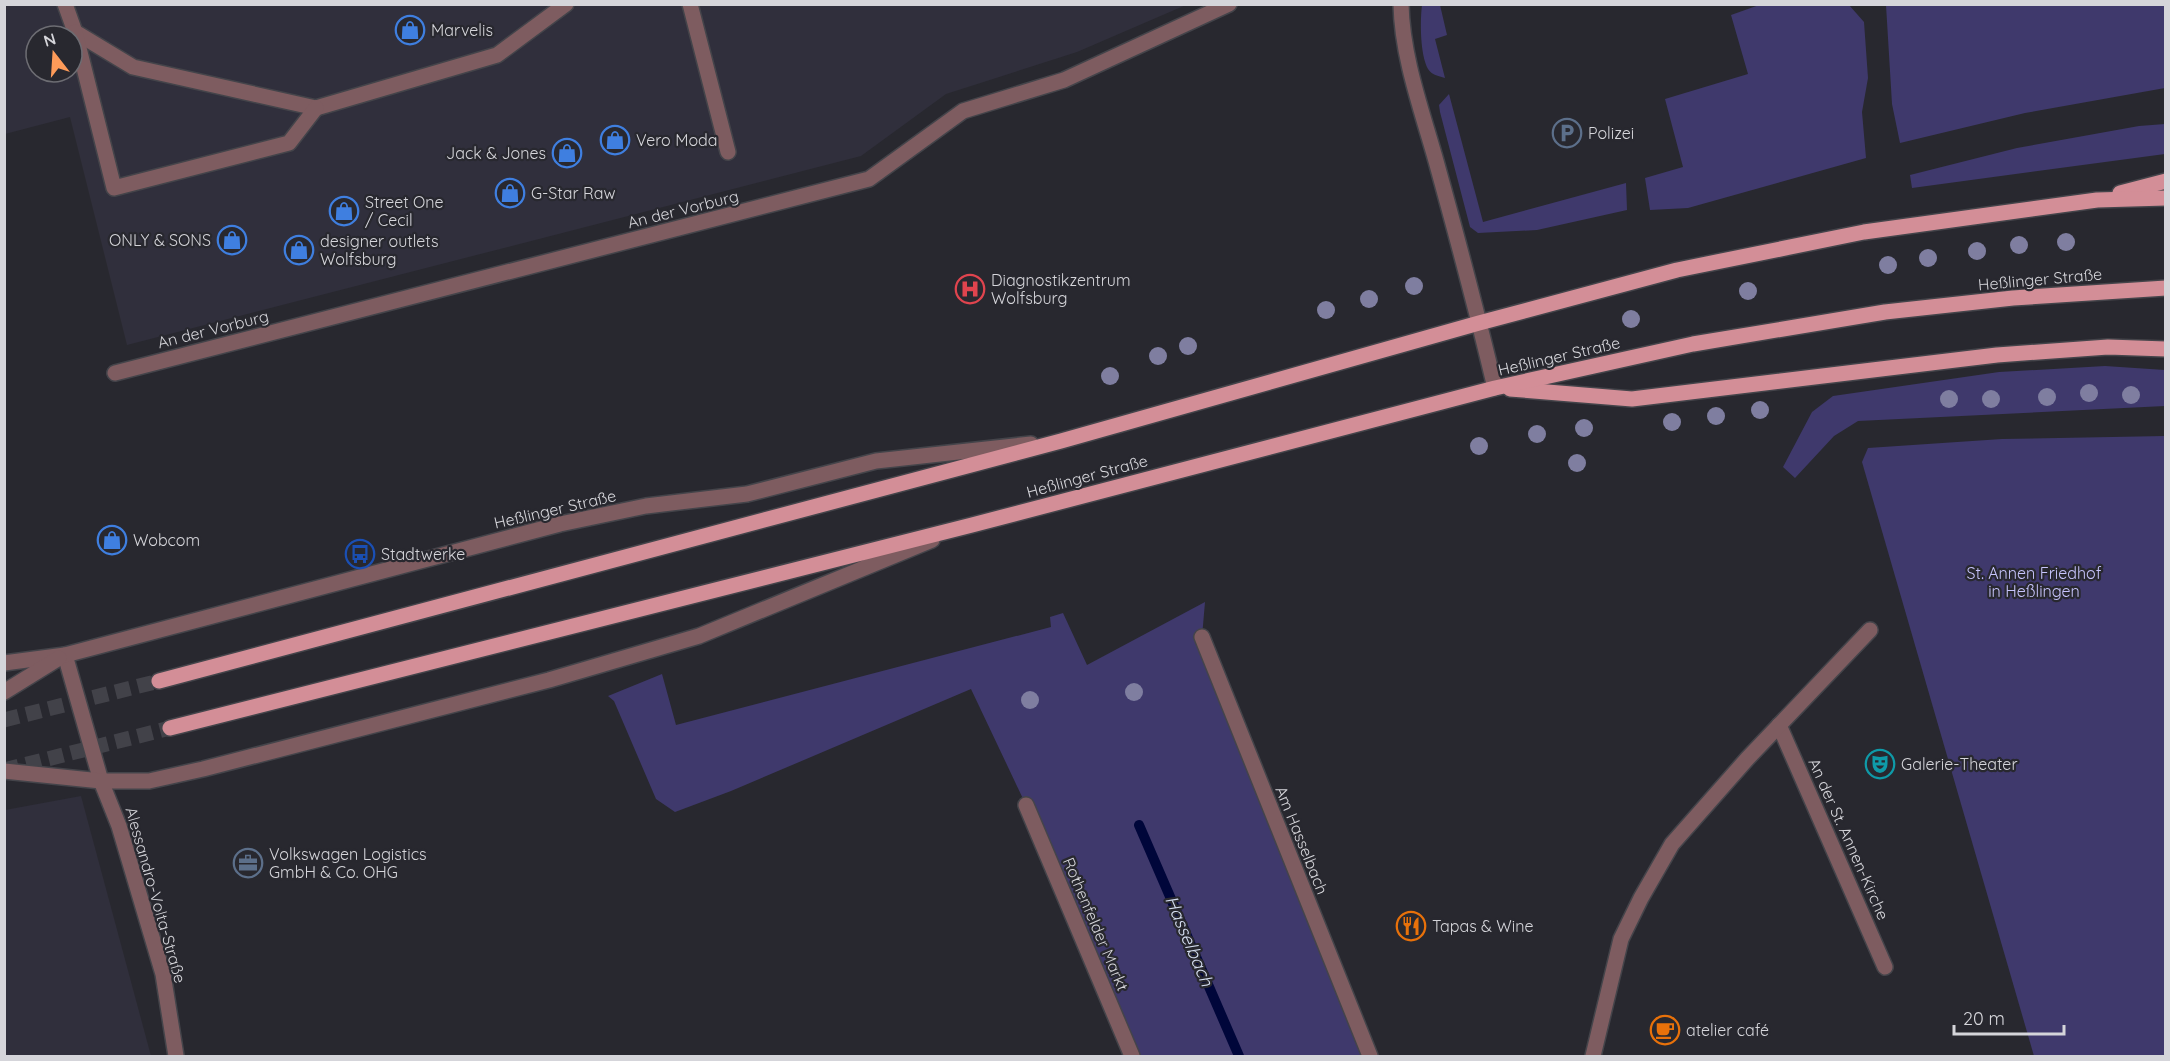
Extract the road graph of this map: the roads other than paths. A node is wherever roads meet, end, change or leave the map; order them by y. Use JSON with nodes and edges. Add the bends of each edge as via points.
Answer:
{"nodes":[{"id":1,"x":65,"y":4,"type":"edge"},
{"id":2,"x":566,"y":4,"type":"edge"},
{"id":3,"x":690,"y":4,"type":"edge"},
{"id":4,"x":1229,"y":4,"type":"edge"},
{"id":5,"x":1401,"y":4,"type":"edge"},
{"id":6,"x":72,"y":24,"type":"edge"},
{"id":7,"x":84,"y":37,"type":"edge"},
{"id":8,"x":84,"y":68,"type":"edge"},
{"id":9,"x":315,"y":108,"type":"junction"},
{"id":10,"x":728,"y":152,"type":"dead end"},
{"id":11,"x":2166,"y":181,"type":"edge"},
{"id":12,"x":2166,"y":198,"type":"edge"},
{"id":13,"x":2097,"y":200,"type":"junction"},
{"id":14,"x":2166,"y":288,"type":"edge"},
{"id":15,"x":1479,"y":323,"type":"junction"},
{"id":16,"x":2166,"y":349,"type":"edge"},
{"id":17,"x":116,"y":373,"type":"dead end"},
{"id":18,"x":1496,"y":388,"type":"junction"},
{"id":19,"x":1061,"y":441,"type":"junction"},
{"id":20,"x":972,"y":525,"type":"junction"},
{"id":21,"x":1870,"y":630,"type":"dead end"},
{"id":22,"x":1202,"y":637,"type":"dead end"},
{"id":23,"x":64,"y":655,"type":"junction"},
{"id":24,"x":4,"y":663,"type":"edge"},
{"id":25,"x":159,"y":681,"type":"tunnel mouth"},
{"id":26,"x":4,"y":692,"type":"edge"},
{"id":27,"x":1779,"y":725,"type":"junction"},
{"id":28,"x":170,"y":728,"type":"tunnel mouth"},
{"id":29,"x":4,"y":771,"type":"edge"},
{"id":30,"x":101,"y":781,"type":"junction"},
{"id":31,"x":1026,"y":805,"type":"dead end"},
{"id":32,"x":1885,"y":967,"type":"dead end"},
{"id":33,"x":176,"y":1056,"type":"edge"},
{"id":34,"x":1132,"y":1056,"type":"edge"},
{"id":35,"x":1370,"y":1056,"type":"edge"},
{"id":36,"x":1593,"y":1056,"type":"edge"}],
"edges":[{"from":1,"to":6,"type":"street"},
{"from":2,"to":9,"type":"street","via":[[497,56]]},
{"from":3,"to":10,"type":"street"},
{"from":4,"to":17,"type":"street","name":"An der Vorburg","via":[[1064,80],[963,111],[869,179]]},
{"from":5,"to":15,"type":"street","via":[[1402,27],[1417,92]]},
{"from":7,"to":9,"type":"street","via":[[133,67]]},
{"from":8,"to":9,"type":"street","via":[[114,188],[289,143]]},
{"from":11,"to":13,"type":"main road"},
{"from":12,"to":13,"type":"main road","name":"Heßlinger Straße"},
{"from":13,"to":15,"type":"main road","name":"Heßlinger Straße","via":[[1864,232],[1677,270]]},
{"from":14,"to":18,"type":"main road","name":"Heßlinger Straße","via":[[2013,298],[1885,312],[1693,344]]},
{"from":15,"to":18,"type":"street"},
{"from":15,"to":19,"type":"main road","name":"Heßlinger Straße"},
{"from":16,"to":18,"type":"main road","via":[[2108,347],[1997,355],[1632,399]]},
{"from":18,"to":20,"type":"main road","name":"Heßlinger Straße"},
{"from":19,"to":23,"type":"street","name":"Heßlinger Straße","via":[[876,461],[747,494],[646,506]]},
{"from":19,"to":25,"type":"main road","name":"Heßlinger Straße"},
{"from":20,"to":28,"type":"main road","name":"Heßlinger Straße"},
{"from":20,"to":30,"type":"street","name":"Heßlinger Straße","via":[[699,636],[537,683],[203,769],[149,781]]},
{"from":21,"to":27,"type":"street"},
{"from":22,"to":35,"type":"street","name":"Am Hasselbach"},
{"from":23,"to":24,"type":"street","name":"Heßlinger Straße"},
{"from":23,"to":26,"type":"street","name":"Heßlinger Straße"},
{"from":23,"to":30,"type":"street"},
{"from":27,"to":32,"type":"street","name":"An der St. Annen-Kirche"},
{"from":27,"to":36,"type":"street","via":[[1672,844],[1641,898],[1621,939]]},
{"from":29,"to":30,"type":"street","name":"Heßlinger Straße"},
{"from":30,"to":33,"type":"street","name":"Alessandro-Volta-Straße","via":[[119,826],[163,974]]},
{"from":31,"to":34,"type":"street","name":"Rothenfelder Markt"}]}
